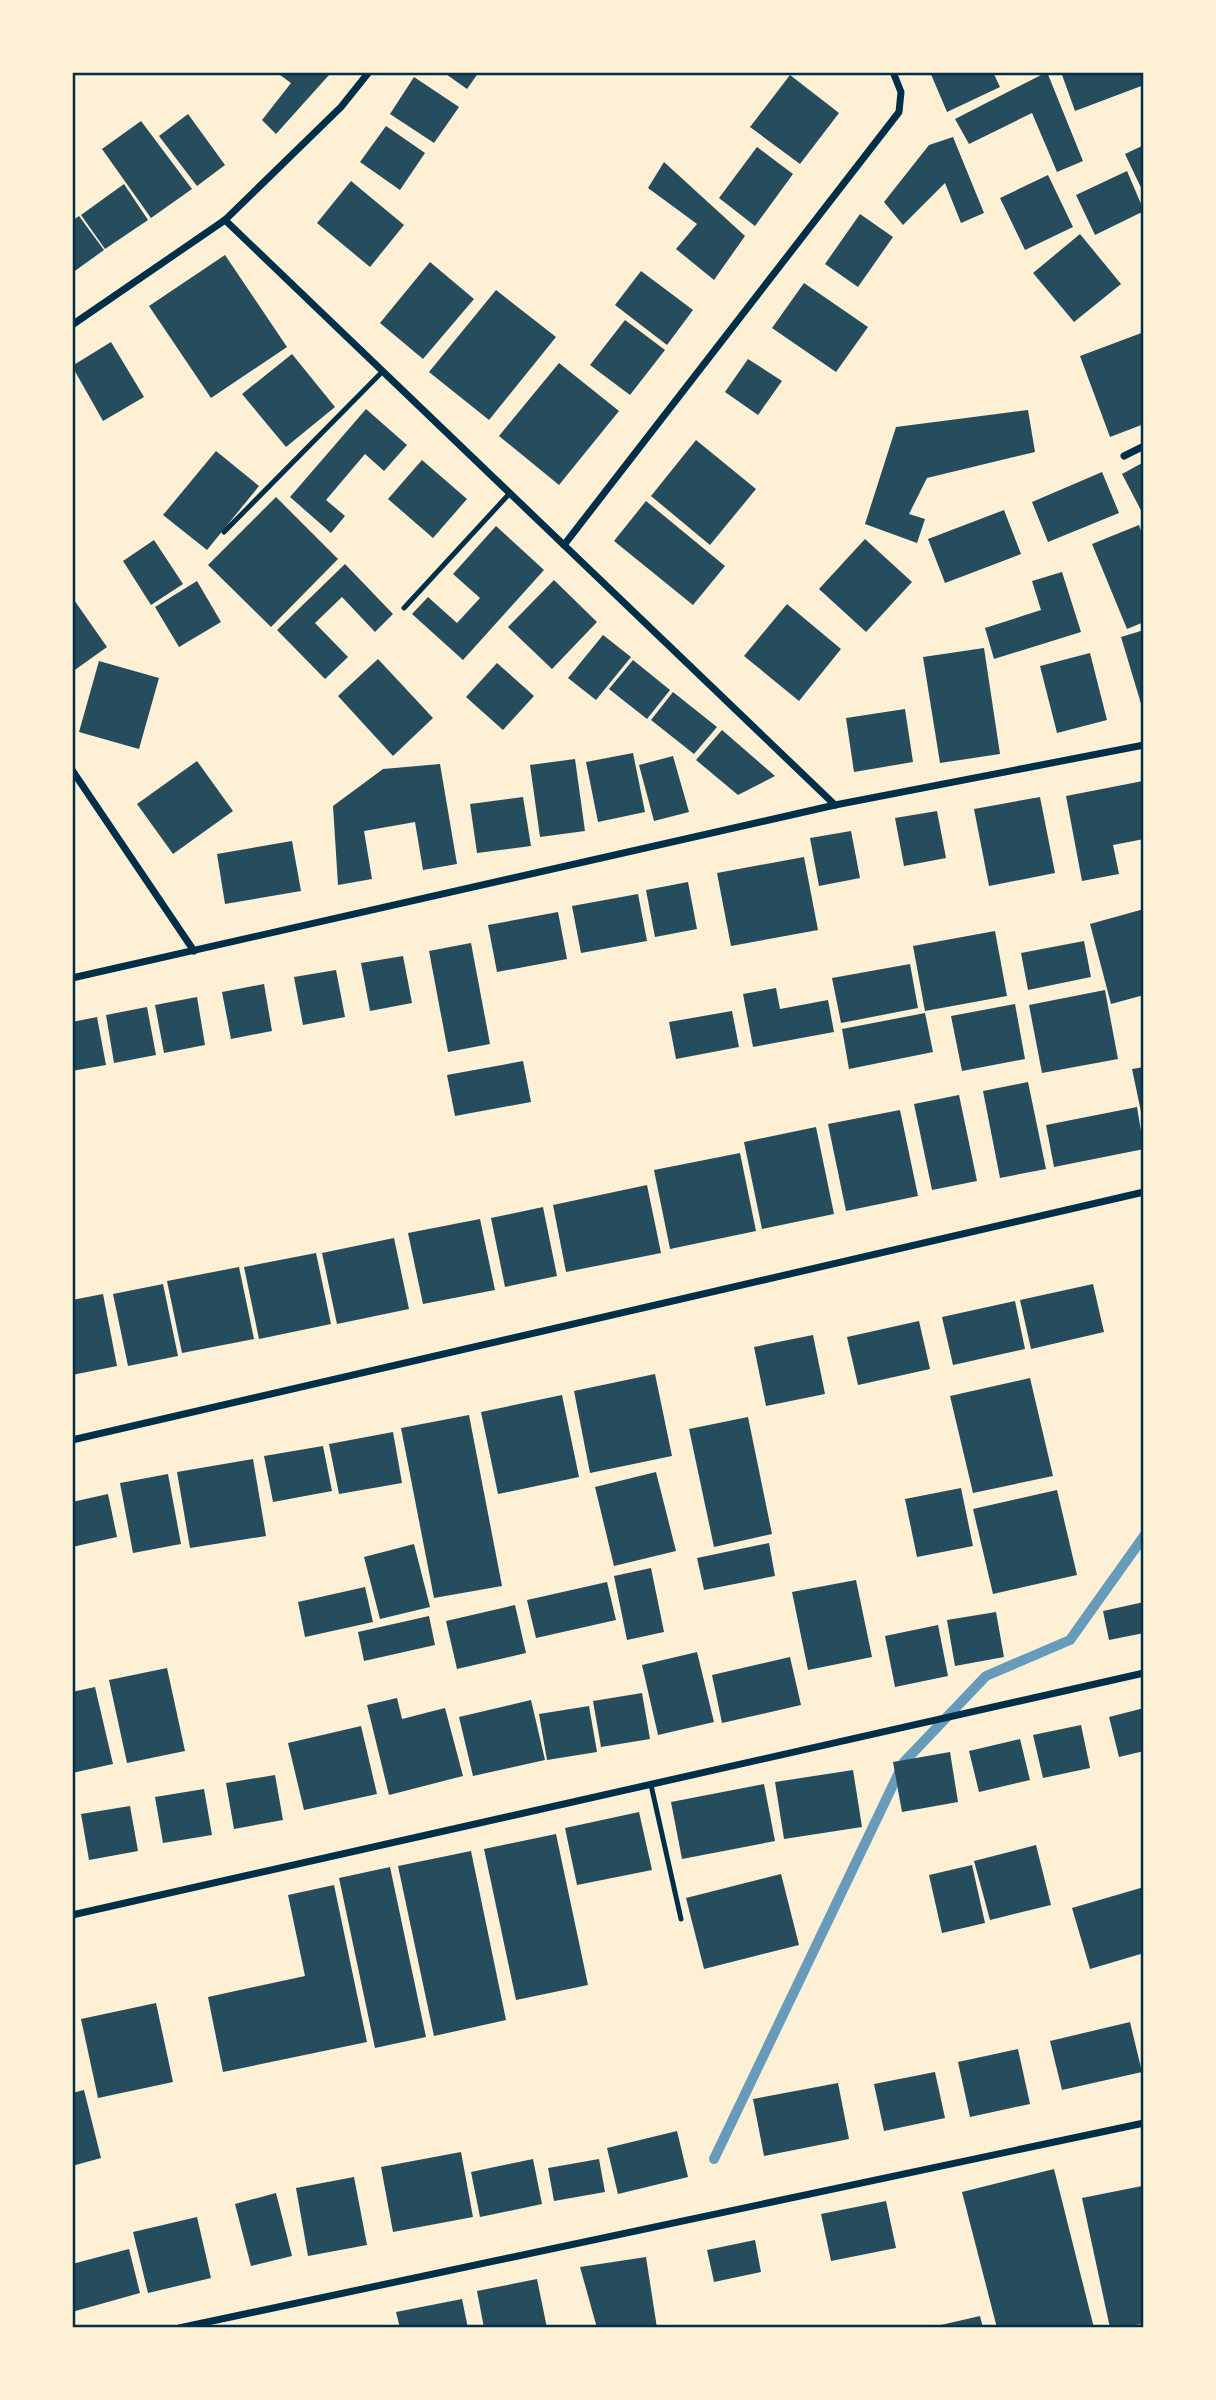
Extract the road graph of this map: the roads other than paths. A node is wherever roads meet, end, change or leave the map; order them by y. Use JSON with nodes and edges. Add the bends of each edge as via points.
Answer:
{"nodes":[{"id":1,"x":369,"y":72,"type":"edge"},
{"id":2,"x":894,"y":72,"type":"edge"},
{"id":3,"x":225,"y":219,"type":"junction"},
{"id":4,"x":72,"y":325,"type":"edge"},
{"id":5,"x":383,"y":371,"type":"junction"},
{"id":6,"x":1144,"y":446,"type":"edge"},
{"id":7,"x":1124,"y":456,"type":"dead end"},
{"id":8,"x":510,"y":492,"type":"junction"},
{"id":9,"x":224,"y":532,"type":"dead end"},
{"id":10,"x":565,"y":545,"type":"junction"},
{"id":11,"x":404,"y":608,"type":"dead end"},
{"id":12,"x":1144,"y":745,"type":"edge"},
{"id":13,"x":72,"y":770,"type":"edge"},
{"id":14,"x":835,"y":805,"type":"junction"},
{"id":15,"x":194,"y":951,"type":"junction"},
{"id":16,"x":72,"y":978,"type":"edge"},
{"id":17,"x":1144,"y":1192,"type":"edge"},
{"id":18,"x":72,"y":1440,"type":"edge"},
{"id":19,"x":1144,"y":1673,"type":"edge"},
{"id":20,"x":651,"y":1785,"type":"junction"},
{"id":21,"x":72,"y":1915,"type":"edge"},
{"id":22,"x":681,"y":1919,"type":"dead end"},
{"id":23,"x":1144,"y":2123,"type":"edge"},
{"id":24,"x":179,"y":2328,"type":"edge"}],
"edges":[{"from":1,"to":3,"type":"street","via":[[341,107]]},
{"from":2,"to":10,"type":"street","via":[[901,92],[899,112]]},
{"from":3,"to":4,"type":"street"},
{"from":3,"to":5,"type":"street"},
{"from":5,"to":8,"type":"street"},
{"from":5,"to":9,"type":"lane"},
{"from":6,"to":7,"type":"street"},
{"from":8,"to":10,"type":"street"},
{"from":8,"to":11,"type":"lane"},
{"from":10,"to":14,"type":"street"},
{"from":12,"to":14,"type":"street"},
{"from":13,"to":15,"type":"street"},
{"from":14,"to":15,"type":"street"},
{"from":15,"to":16,"type":"street"},
{"from":17,"to":18,"type":"street"},
{"from":19,"to":20,"type":"street"},
{"from":20,"to":21,"type":"street"},
{"from":20,"to":22,"type":"lane"},
{"from":23,"to":24,"type":"street"}]}
